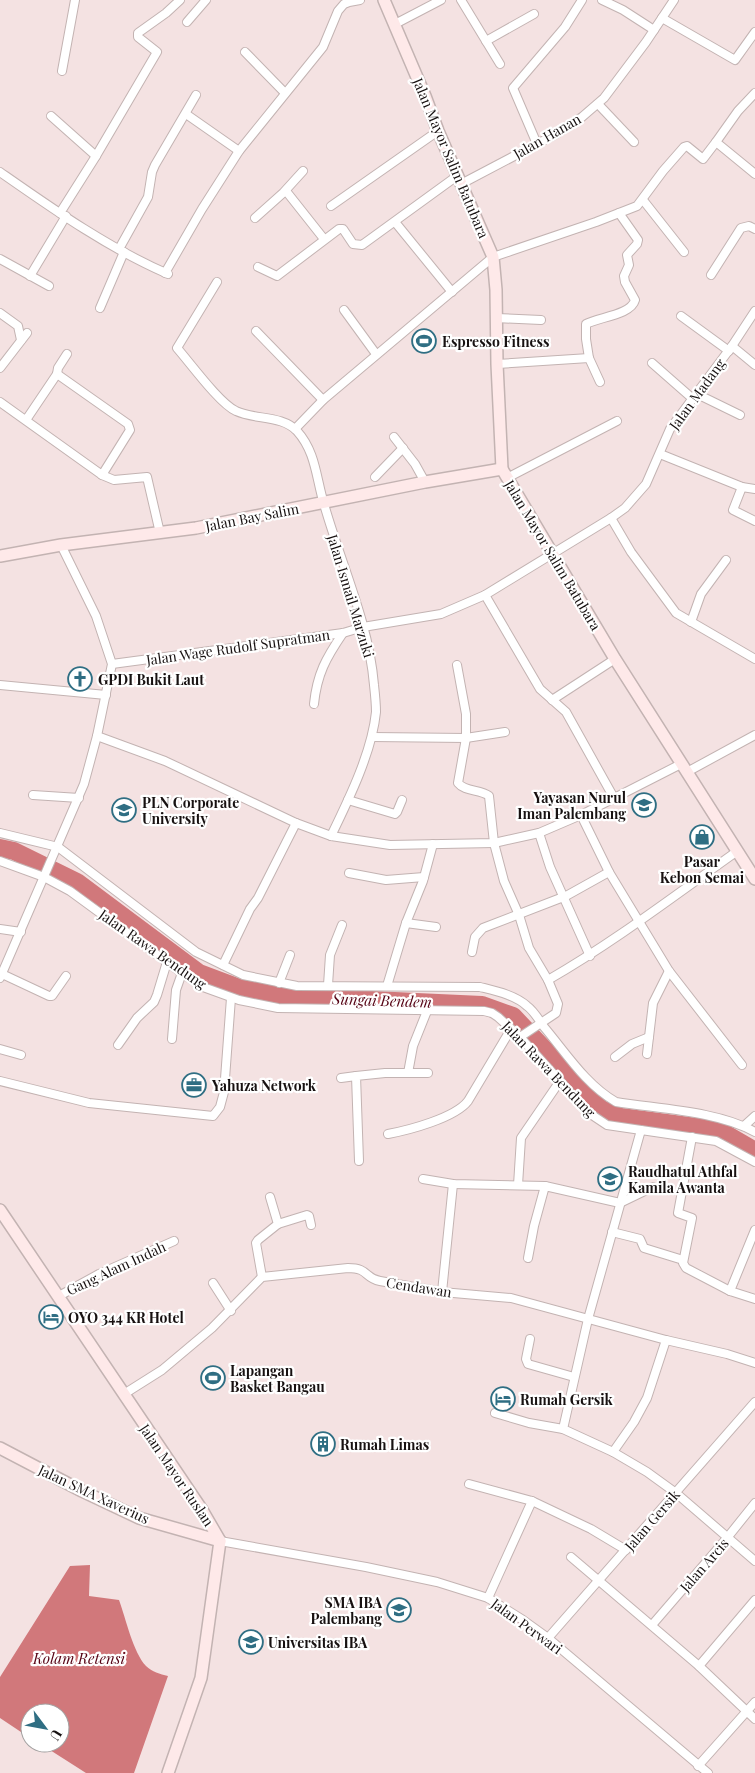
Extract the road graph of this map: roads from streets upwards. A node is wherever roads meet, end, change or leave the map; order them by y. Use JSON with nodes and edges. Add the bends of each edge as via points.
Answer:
{"nodes":[{"id":1,"x":75,"y":0,"type":"edge"},
{"id":2,"x":180,"y":0,"type":"edge"},
{"id":3,"x":206,"y":0,"type":"edge"},
{"id":4,"x":360,"y":0,"type":"edge"},
{"id":5,"x":384,"y":0,"type":"edge"},
{"id":6,"x":441,"y":0,"type":"edge"},
{"id":7,"x":461,"y":0,"type":"edge"},
{"id":8,"x":582,"y":0,"type":"edge"},
{"id":9,"x":602,"y":0,"type":"edge"},
{"id":10,"x":674,"y":0,"type":"edge"},
{"id":11,"x":534,"y":14,"type":"dead end"},
{"id":12,"x":662,"y":18,"type":"junction"},
{"id":13,"x":187,"y":22,"type":"dead end"},
{"id":14,"x":395,"y":24,"type":"junction"},
{"id":15,"x":654,"y":30,"type":"junction"},
{"id":16,"x":755,"y":32,"type":"edge"},
{"id":17,"x":486,"y":41,"type":"junction"},
{"id":18,"x":245,"y":52,"type":"dead end"},
{"id":19,"x":500,"y":64,"type":"dead end"},
{"id":20,"x":62,"y":71,"type":"dead end"},
{"id":21,"x":284,"y":93,"type":"junction"},
{"id":22,"x":755,"y":93,"type":"edge"},
{"id":23,"x":196,"y":96,"type":"dead end"},
{"id":24,"x":598,"y":104,"type":"junction"},
{"id":25,"x":186,"y":114,"type":"junction"},
{"id":26,"x":51,"y":116,"type":"dead end"},
{"id":27,"x":438,"y":131,"type":"junction"},
{"id":28,"x":634,"y":142,"type":"dead end"},
{"id":29,"x":716,"y":142,"type":"junction"},
{"id":30,"x":537,"y":144,"type":"junction"},
{"id":31,"x":239,"y":151,"type":"junction"},
{"id":32,"x":96,"y":156,"type":"junction"},
{"id":33,"x":303,"y":171,"type":"dead end"},
{"id":34,"x":0,"y":172,"type":"edge"},
{"id":35,"x":755,"y":174,"type":"edge"},
{"id":36,"x":459,"y":180,"type":"junction"},
{"id":37,"x":286,"y":191,"type":"junction"},
{"id":38,"x":643,"y":200,"type":"junction"},
{"id":39,"x":332,"y":206,"type":"dead end"},
{"id":40,"x":619,"y":213,"type":"junction"},
{"id":41,"x":63,"y":214,"type":"junction"},
{"id":42,"x":255,"y":218,"type":"dead end"},
{"id":43,"x":395,"y":222,"type":"junction"},
{"id":44,"x":755,"y":229,"type":"edge"},
{"id":45,"x":324,"y":239,"type":"junction"},
{"id":46,"x":122,"y":251,"type":"junction"},
{"id":47,"x":684,"y":252,"type":"dead end"},
{"id":48,"x":493,"y":257,"type":"junction"},
{"id":49,"x":0,"y":259,"type":"edge"},
{"id":50,"x":258,"y":267,"type":"dead end"},
{"id":51,"x":711,"y":275,"type":"dead end"},
{"id":52,"x":30,"y":276,"type":"junction"},
{"id":53,"x":217,"y":282,"type":"dead end"},
{"id":54,"x":49,"y":286,"type":"dead end"},
{"id":55,"x":452,"y":292,"type":"junction"},
{"id":56,"x":100,"y":308,"type":"dead end"},
{"id":57,"x":344,"y":310,"type":"dead end"},
{"id":58,"x":755,"y":311,"type":"edge"},
{"id":59,"x":0,"y":313,"type":"edge"},
{"id":60,"x":681,"y":316,"type":"dead end"},
{"id":61,"x":496,"y":318,"type":"junction"},
{"id":62,"x":541,"y":320,"type":"dead end"},
{"id":63,"x":256,"y":331,"type":"dead end"},
{"id":64,"x":27,"y":333,"type":"dead end"},
{"id":65,"x":21,"y":340,"type":"junction"},
{"id":66,"x":731,"y":348,"type":"junction"},
{"id":67,"x":67,"y":354,"type":"dead end"},
{"id":68,"x":376,"y":354,"type":"junction"},
{"id":69,"x":589,"y":358,"type":"junction"},
{"id":70,"x":652,"y":363,"type":"dead end"},
{"id":71,"x":497,"y":364,"type":"junction"},
{"id":72,"x":755,"y":365,"type":"edge"},
{"id":73,"x":0,"y":368,"type":"edge"},
{"id":74,"x":57,"y":374,"type":"junction"},
{"id":75,"x":600,"y":382,"type":"dead end"},
{"id":76,"x":695,"y":397,"type":"junction"},
{"id":77,"x":323,"y":400,"type":"junction"},
{"id":78,"x":0,"y":402,"type":"edge"},
{"id":79,"x":740,"y":415,"type":"dead end"},
{"id":80,"x":26,"y":420,"type":"junction"},
{"id":81,"x":617,"y":421,"type":"dead end"},
{"id":82,"x":295,"y":429,"type":"junction"},
{"id":83,"x":394,"y":437,"type":"dead end"},
{"id":84,"x":403,"y":448,"type":"junction"},
{"id":85,"x":660,"y":454,"type":"junction"},
{"id":86,"x":505,"y":474,"type":"junction"},
{"id":87,"x":102,"y":475,"type":"junction"},
{"id":88,"x":375,"y":477,"type":"dead end"},
{"id":89,"x":425,"y":482,"type":"junction"},
{"id":90,"x":742,"y":487,"type":"junction"},
{"id":91,"x":755,"y":489,"type":"edge"},
{"id":92,"x":323,"y":503,"type":"junction"},
{"id":93,"x":610,"y":518,"type":"junction"},
{"id":94,"x":755,"y":521,"type":"edge"},
{"id":95,"x":160,"y":533,"type":"junction"},
{"id":96,"x":61,"y":545,"type":"junction"},
{"id":97,"x":552,"y":553,"type":"junction"},
{"id":98,"x":0,"y":556,"type":"edge"},
{"id":99,"x":726,"y":560,"type":"dead end"},
{"id":100,"x":486,"y":595,"type":"junction"},
{"id":101,"x":691,"y":622,"type":"junction"},
{"id":102,"x":363,"y":627,"type":"junction"},
{"id":103,"x":343,"y":633,"type":"junction"},
{"id":104,"x":755,"y":659,"type":"edge"},
{"id":105,"x":615,"y":660,"type":"junction"},
{"id":106,"x":112,"y":664,"type":"junction"},
{"id":107,"x":457,"y":665,"type":"dead end"},
{"id":108,"x":0,"y":685,"type":"edge"},
{"id":109,"x":106,"y":695,"type":"junction"},
{"id":110,"x":552,"y":700,"type":"junction"},
{"id":111,"x":314,"y":704,"type":"dead end"},
{"id":112,"x":505,"y":732,"type":"dead end"},
{"id":113,"x":755,"y":735,"type":"edge"},
{"id":114,"x":97,"y":736,"type":"junction"},
{"id":115,"x":372,"y":737,"type":"junction"},
{"id":116,"x":466,"y":738,"type":"junction"},
{"id":117,"x":684,"y":768,"type":"junction"},
{"id":118,"x":33,"y":795,"type":"dead end"},
{"id":119,"x":79,"y":798,"type":"junction"},
{"id":120,"x":614,"y":798,"type":"junction"},
{"id":121,"x":348,"y":800,"type":"junction"},
{"id":122,"x":402,"y":800,"type":"dead end"},
{"id":123,"x":581,"y":815,"type":"junction"},
{"id":124,"x":296,"y":823,"type":"junction"},
{"id":125,"x":0,"y":832,"type":"edge"},
{"id":126,"x":539,"y":833,"type":"junction"},
{"id":127,"x":331,"y":836,"type":"junction"},
{"id":128,"x":494,"y":843,"type":"junction"},
{"id":129,"x":433,"y":844,"type":"junction"},
{"id":130,"x":57,"y":851,"type":"junction"},
{"id":131,"x":736,"y":852,"type":"junction"},
{"id":132,"x":0,"y":861,"type":"edge"},
{"id":133,"x":751,"y":865,"type":"edge"},
{"id":134,"x":609,"y":872,"type":"junction"},
{"id":135,"x":349,"y":873,"type":"dead end"},
{"id":136,"x":45,"y":874,"type":"junction"},
{"id":137,"x":424,"y":877,"type":"junction"},
{"id":138,"x":755,"y":879,"type":"edge"},
{"id":139,"x":564,"y":896,"type":"junction"},
{"id":140,"x":519,"y":915,"type":"junction"},
{"id":141,"x":640,"y":921,"type":"junction"},
{"id":142,"x":406,"y":923,"type":"junction"},
{"id":143,"x":342,"y":925,"type":"dead end"},
{"id":144,"x":436,"y":927,"type":"dead end"},
{"id":145,"x":0,"y":929,"type":"edge"},
{"id":146,"x":21,"y":932,"type":"junction"},
{"id":147,"x":472,"y":952,"type":"dead end"},
{"id":148,"x":290,"y":955,"type":"dead end"},
{"id":149,"x":590,"y":956,"type":"junction"},
{"id":150,"x":167,"y":962,"type":"junction"},
{"id":151,"x":223,"y":966,"type":"junction"},
{"id":152,"x":669,"y":971,"type":"junction"},
{"id":153,"x":182,"y":973,"type":"junction"},
{"id":154,"x":1,"y":976,"type":"edge"},
{"id":155,"x":66,"y":976,"type":"dead end"},
{"id":156,"x":548,"y":980,"type":"junction"},
{"id":157,"x":279,"y":983,"type":"junction"},
{"id":158,"x":328,"y":985,"type":"junction"},
{"id":159,"x":387,"y":986,"type":"junction"},
{"id":160,"x":231,"y":998,"type":"junction"},
{"id":161,"x":427,"y":1011,"type":"junction"},
{"id":162,"x":539,"y":1024,"type":"junction"},
{"id":163,"x":511,"y":1029,"type":"junction"},
{"id":164,"x":522,"y":1036,"type":"junction"},
{"id":165,"x":649,"y":1037,"type":"junction"},
{"id":166,"x":172,"y":1039,"type":"dead end"},
{"id":167,"x":118,"y":1045,"type":"dead end"},
{"id":168,"x":0,"y":1050,"type":"edge"},
{"id":169,"x":21,"y":1054,"type":"dead end"},
{"id":170,"x":647,"y":1054,"type":"dead end"},
{"id":171,"x":615,"y":1057,"type":"dead end"},
{"id":172,"x":742,"y":1065,"type":"dead end"},
{"id":173,"x":408,"y":1073,"type":"junction"},
{"id":174,"x":428,"y":1073,"type":"dead end"},
{"id":175,"x":356,"y":1076,"type":"junction"},
{"id":176,"x":341,"y":1078,"type":"dead end"},
{"id":177,"x":0,"y":1081,"type":"edge"},
{"id":178,"x":560,"y":1081,"type":"junction"},
{"id":179,"x":755,"y":1116,"type":"edge"},
{"id":180,"x":744,"y":1126,"type":"junction"},
{"id":181,"x":640,"y":1130,"type":"junction"},
{"id":182,"x":755,"y":1132,"type":"edge"},
{"id":183,"x":388,"y":1134,"type":"dead end"},
{"id":184,"x":692,"y":1137,"type":"junction"},
{"id":185,"x":359,"y":1161,"type":"dead end"},
{"id":186,"x":755,"y":1162,"type":"edge"},
{"id":187,"x":423,"y":1179,"type":"dead end"},
{"id":188,"x":453,"y":1184,"type":"junction"},
{"id":189,"x":518,"y":1186,"type":"junction"},
{"id":190,"x":545,"y":1186,"type":"junction"},
{"id":191,"x":653,"y":1187,"type":"dead end"},
{"id":192,"x":270,"y":1197,"type":"dead end"},
{"id":193,"x":620,"y":1203,"type":"junction"},
{"id":194,"x":0,"y":1210,"type":"edge"},
{"id":195,"x":278,"y":1224,"type":"junction"},
{"id":196,"x":311,"y":1225,"type":"dead end"},
{"id":197,"x":755,"y":1230,"type":"edge"},
{"id":198,"x":612,"y":1232,"type":"junction"},
{"id":199,"x":174,"y":1241,"type":"dead end"},
{"id":200,"x":528,"y":1258,"type":"dead end"},
{"id":201,"x":683,"y":1260,"type":"junction"},
{"id":202,"x":262,"y":1277,"type":"junction"},
{"id":203,"x":213,"y":1283,"type":"dead end"},
{"id":204,"x":730,"y":1291,"type":"junction"},
{"id":205,"x":442,"y":1292,"type":"junction"},
{"id":206,"x":58,"y":1296,"type":"junction"},
{"id":207,"x":755,"y":1299,"type":"edge"},
{"id":208,"x":231,"y":1311,"type":"junction"},
{"id":209,"x":588,"y":1319,"type":"junction"},
{"id":210,"x":530,"y":1339,"type":"dead end"},
{"id":211,"x":666,"y":1340,"type":"junction"},
{"id":212,"x":755,"y":1363,"type":"edge"},
{"id":213,"x":574,"y":1377,"type":"junction"},
{"id":214,"x":124,"y":1394,"type":"junction"},
{"id":215,"x":755,"y":1402,"type":"edge"},
{"id":216,"x":494,"y":1413,"type":"dead end"},
{"id":217,"x":563,"y":1429,"type":"junction"},
{"id":218,"x":0,"y":1448,"type":"edge"},
{"id":219,"x":613,"y":1452,"type":"junction"},
{"id":220,"x":469,"y":1484,"type":"dead end"},
{"id":221,"x":676,"y":1493,"type":"junction"},
{"id":222,"x":532,"y":1501,"type":"junction"},
{"id":223,"x":755,"y":1503,"type":"edge"},
{"id":224,"x":728,"y":1538,"type":"junction"},
{"id":225,"x":220,"y":1541,"type":"junction"},
{"id":226,"x":626,"y":1550,"type":"junction"},
{"id":227,"x":571,"y":1557,"type":"dead end"},
{"id":228,"x":755,"y":1562,"type":"edge"},
{"id":229,"x":599,"y":1580,"type":"junction"},
{"id":230,"x":488,"y":1598,"type":"junction"},
{"id":231,"x":755,"y":1600,"type":"edge"},
{"id":232,"x":652,"y":1625,"type":"junction"},
{"id":233,"x":548,"y":1638,"type":"junction"},
{"id":234,"x":699,"y":1666,"type":"junction"},
{"id":235,"x":755,"y":1702,"type":"edge"},
{"id":236,"x":747,"y":1712,"type":"junction"},
{"id":237,"x":755,"y":1719,"type":"edge"},
{"id":238,"x":698,"y":1766,"type":"junction"},
{"id":239,"x":168,"y":1773,"type":"edge"},
{"id":240,"x":708,"y":1773,"type":"edge"}],
"edges":[{"from":1,"to":20,"type":"street"},
{"from":2,"to":32,"type":"street","via":[[138,33],[138,37],[157,52]]},
{"from":3,"to":13,"type":"street"},
{"from":4,"to":21,"type":"street","via":[[344,4],[338,11],[323,47]]},
{"from":5,"to":14,"type":"street","name":"Jalan Mayor Salim Batubara"},
{"from":6,"to":14,"type":"street"},
{"from":7,"to":17,"type":"street"},
{"from":8,"to":30,"type":"street","via":[[565,27],[512,88]]},
{"from":9,"to":15,"type":"street"},
{"from":10,"to":12,"type":"street","name":"Jalan Hanan"},
{"from":11,"to":17,"type":"street"},
{"from":12,"to":15,"type":"street","name":"Jalan Hanan"},
{"from":12,"to":16,"type":"street","via":[[735,60]]},
{"from":14,"to":27,"type":"street","name":"Jalan Mayor Salim Batubara"},
{"from":15,"to":24,"type":"street","name":"Jalan Hanan"},
{"from":17,"to":19,"type":"street"},
{"from":18,"to":21,"type":"street"},
{"from":21,"to":31,"type":"street"},
{"from":22,"to":29,"type":"street"},
{"from":23,"to":25,"type":"street"},
{"from":24,"to":28,"type":"street"},
{"from":24,"to":30,"type":"street","name":"Jalan Hanan"},
{"from":25,"to":31,"type":"street"},
{"from":25,"to":46,"type":"street","via":[[155,165],[148,198]]},
{"from":26,"to":32,"type":"street"},
{"from":27,"to":36,"type":"street","name":"Jalan Mayor Salim Batubara"},
{"from":27,"to":39,"type":"street"},
{"from":29,"to":35,"type":"street"},
{"from":29,"to":38,"type":"street","via":[[704,159],[691,147],[684,147]]},
{"from":30,"to":36,"type":"street","name":"Jalan Hanan"},
{"from":31,"to":46,"type":"street","via":[[202,209],[168,274]]},
{"from":32,"to":41,"type":"street"},
{"from":33,"to":37,"type":"street"},
{"from":34,"to":41,"type":"street"},
{"from":36,"to":43,"type":"street","name":"Jalan Hanan"},
{"from":36,"to":48,"type":"street","name":"Jalan Mayor Salim Batubara"},
{"from":37,"to":42,"type":"street"},
{"from":37,"to":45,"type":"street"},
{"from":38,"to":40,"type":"street"},
{"from":38,"to":47,"type":"street"},
{"from":40,"to":48,"type":"street"},
{"from":40,"to":69,"type":"street","via":[[638,240],[637,246],[626,255],[628,265],[624,276],[635,300],[627,310],[586,324]]},
{"from":41,"to":46,"type":"street"},
{"from":41,"to":52,"type":"street"},
{"from":43,"to":45,"type":"street","name":"Jalan Hanan","via":[[362,245],[353,244],[341,229]]},
{"from":43,"to":55,"type":"street"},
{"from":44,"to":51,"type":"street","via":[[750,226],[741,228]]},
{"from":45,"to":50,"type":"street","via":[[277,276]]},
{"from":46,"to":56,"type":"street"},
{"from":48,"to":55,"type":"street"},
{"from":48,"to":61,"type":"street","name":"Jalan Mayor Salim Batubara"},
{"from":49,"to":52,"type":"street"},
{"from":52,"to":54,"type":"street"},
{"from":53,"to":82,"type":"street","via":[[177,348],[226,405],[237,412],[282,422]]},
{"from":55,"to":68,"type":"street"},
{"from":57,"to":68,"type":"street"},
{"from":58,"to":66,"type":"street","name":"Jalan Madang"},
{"from":59,"to":65,"type":"street","via":[[18,326]]},
{"from":60,"to":66,"type":"street"},
{"from":61,"to":62,"type":"street"},
{"from":61,"to":71,"type":"street","name":"Jalan Mayor Salim Batubara"},
{"from":63,"to":77,"type":"street"},
{"from":64,"to":65,"type":"street"},
{"from":65,"to":73,"type":"street"},
{"from":66,"to":72,"type":"street"},
{"from":66,"to":76,"type":"street","name":"Jalan Madang"},
{"from":67,"to":74,"type":"street"},
{"from":68,"to":77,"type":"street"},
{"from":69,"to":71,"type":"street"},
{"from":69,"to":75,"type":"street"},
{"from":70,"to":76,"type":"street"},
{"from":71,"to":86,"type":"street","name":"Jalan Mayor Salim Batubara"},
{"from":74,"to":80,"type":"street"},
{"from":74,"to":87,"type":"street","via":[[130,428]]},
{"from":76,"to":79,"type":"street"},
{"from":76,"to":85,"type":"street","name":"Jalan Madang","via":[[670,429]]},
{"from":77,"to":82,"type":"street"},
{"from":78,"to":80,"type":"street"},
{"from":80,"to":87,"type":"street"},
{"from":81,"to":86,"type":"street"},
{"from":82,"to":92,"type":"street","name":"Jalan Ismail Marzuki","via":[[313,458]]},
{"from":83,"to":84,"type":"street"},
{"from":84,"to":88,"type":"street"},
{"from":84,"to":89,"type":"street"},
{"from":85,"to":90,"type":"street"},
{"from":85,"to":93,"type":"street","name":"Jalan Madang","via":[[640,492],[626,508]]},
{"from":86,"to":89,"type":"street","name":"Jalan Bay Salim"},
{"from":86,"to":97,"type":"street","name":"Jalan Mayor Salim Batubara"},
{"from":87,"to":95,"type":"street","via":[[114,480],[147,477]]},
{"from":89,"to":92,"type":"street","name":"Jalan Bay Salim"},
{"from":90,"to":91,"type":"street"},
{"from":90,"to":94,"type":"street","via":[[733,510]]},
{"from":92,"to":95,"type":"street","name":"Jalan Bay Salim"},
{"from":92,"to":102,"type":"street","name":"Jalan Ismail Marzuki"},
{"from":93,"to":97,"type":"street","name":"Jalan Madang"},
{"from":93,"to":101,"type":"street","via":[[676,613]]},
{"from":95,"to":96,"type":"street","name":"Jalan Bay Salim"},
{"from":96,"to":98,"type":"street","name":"Jalan Bay Salim"},
{"from":96,"to":106,"type":"street","via":[[96,616]]},
{"from":97,"to":100,"type":"street","name":"Jalan Madang"},
{"from":97,"to":105,"type":"street","name":"Jalan Mayor Salim Batubara"},
{"from":99,"to":101,"type":"street","via":[[701,594]]},
{"from":100,"to":102,"type":"street","name":"Jalan Wage Rudolf Supratman","via":[[441,614]]},
{"from":100,"to":110,"type":"street","via":[[540,689]]},
{"from":101,"to":104,"type":"street"},
{"from":102,"to":103,"type":"street","name":"Jalan Wage Rudolf Supratman"},
{"from":102,"to":115,"type":"street","name":"Jalan Ismail Marzuki","via":[[373,674],[376,710]]},
{"from":103,"to":106,"type":"street","name":"Jalan Wage Rudolf Supratman"},
{"from":103,"to":111,"type":"street","via":[[320,670]]},
{"from":105,"to":110,"type":"street"},
{"from":105,"to":117,"type":"street","name":"Jalan Mayor Salim Batubara"},
{"from":106,"to":109,"type":"street"},
{"from":107,"to":116,"type":"street","via":[[466,714]]},
{"from":108,"to":109,"type":"street"},
{"from":109,"to":114,"type":"street"},
{"from":110,"to":120,"type":"street","via":[[566,712]]},
{"from":112,"to":116,"type":"street"},
{"from":113,"to":117,"type":"street"},
{"from":114,"to":119,"type":"street"},
{"from":114,"to":124,"type":"street","via":[[164,761]]},
{"from":115,"to":116,"type":"street"},
{"from":115,"to":121,"type":"street","name":"Jalan Ismail Marzuki"},
{"from":116,"to":128,"type":"street","via":[[458,783],[461,787],[489,796]]},
{"from":117,"to":120,"type":"street"},
{"from":117,"to":131,"type":"street","name":"Jalan Mayor Salim Batubara"},
{"from":118,"to":119,"type":"street"},
{"from":119,"to":130,"type":"street"},
{"from":120,"to":123,"type":"street"},
{"from":121,"to":122,"type":"street","via":[[395,814]]},
{"from":121,"to":127,"type":"street","name":"Jalan Ismail Marzuki"},
{"from":123,"to":126,"type":"street"},
{"from":123,"to":134,"type":"street"},
{"from":124,"to":127,"type":"street"},
{"from":124,"to":151,"type":"street"},
{"from":125,"to":130,"type":"street"},
{"from":126,"to":128,"type":"street"},
{"from":126,"to":139,"type":"street"},
{"from":127,"to":129,"type":"street","via":[[390,845]]},
{"from":128,"to":129,"type":"street"},
{"from":128,"to":140,"type":"street","via":[[504,881]]},
{"from":129,"to":137,"type":"street"},
{"from":130,"to":136,"type":"street"},
{"from":130,"to":151,"type":"street","via":[[196,952]]},
{"from":131,"to":133,"type":"street","name":"Jalan Mayor Salim Batubara"},
{"from":131,"to":141,"type":"street"},
{"from":132,"to":136,"type":"street","name":"Jalan Rawa Bendung"},
{"from":133,"to":138,"type":"street","name":"Jalan Mayor Salim Batubara"},
{"from":134,"to":139,"type":"street"},
{"from":134,"to":141,"type":"street"},
{"from":135,"to":137,"type":"street","via":[[386,880]]},
{"from":136,"to":146,"type":"street"},
{"from":136,"to":150,"type":"street","name":"Jalan Rawa Bendung"},
{"from":137,"to":142,"type":"street"},
{"from":139,"to":140,"type":"street"},
{"from":139,"to":149,"type":"street"},
{"from":140,"to":147,"type":"street","via":[[480,931],[475,937]]},
{"from":140,"to":156,"type":"street","via":[[529,948]]},
{"from":141,"to":149,"type":"street"},
{"from":141,"to":152,"type":"street"},
{"from":142,"to":144,"type":"street"},
{"from":142,"to":159,"type":"street"},
{"from":143,"to":158,"type":"street","via":[[330,955]]},
{"from":145,"to":146,"type":"street"},
{"from":146,"to":154,"type":"street"},
{"from":148,"to":157,"type":"street"},
{"from":149,"to":156,"type":"street"},
{"from":150,"to":153,"type":"street","name":"Jalan Rawa Bendung"},
{"from":150,"to":167,"type":"street","via":[[154,1002],[137,1018]]},
{"from":151,"to":157,"type":"street","via":[[243,975]]},
{"from":152,"to":165,"type":"street","via":[[652,1002]]},
{"from":152,"to":172,"type":"street"},
{"from":153,"to":160,"type":"street","name":"Jalan Rawa Bendung"},
{"from":153,"to":166,"type":"street","via":[[176,990]]},
{"from":154,"to":155,"type":"street","via":[[52,996]]},
{"from":156,"to":162,"type":"street","via":[[559,1008]]},
{"from":157,"to":158,"type":"street"},
{"from":158,"to":159,"type":"street"},
{"from":159,"to":162,"type":"street","via":[[480,988],[501,992],[527,1005]]},
{"from":160,"to":161,"type":"street","name":"Jalan Rawa Bendung","via":[[278,1008]]},
{"from":160,"to":177,"type":"street","via":[[224,1092],[220,1108],[213,1116],[88,1103]]},
{"from":161,"to":163,"type":"street","name":"Jalan Rawa Bendung","via":[[484,1011],[492,1013]]},
{"from":161,"to":173,"type":"street","via":[[413,1046]]},
{"from":162,"to":164,"type":"street"},
{"from":162,"to":180,"type":"street","via":[[592,1084],[616,1102],[725,1119]]},
{"from":163,"to":164,"type":"street","name":"Jalan Rawa Bendung"},
{"from":163,"to":183,"type":"street","via":[[466,1104],[436,1121]]},
{"from":164,"to":178,"type":"street","name":"Jalan Rawa Bendung"},
{"from":165,"to":170,"type":"street"},
{"from":165,"to":171,"type":"street","via":[[632,1044]]},
{"from":168,"to":169,"type":"street"},
{"from":173,"to":174,"type":"street"},
{"from":173,"to":175,"type":"street"},
{"from":175,"to":176,"type":"street"},
{"from":175,"to":185,"type":"street"},
{"from":178,"to":181,"type":"street","name":"Jalan Rawa Bendung","via":[[588,1113],[601,1122]]},
{"from":178,"to":189,"type":"street","via":[[521,1138]]},
{"from":179,"to":180,"type":"street"},
{"from":180,"to":182,"type":"street"},
{"from":181,"to":184,"type":"street","name":"Jalan Rawa Bendung"},
{"from":181,"to":193,"type":"street"},
{"from":184,"to":186,"type":"street","name":"Jalan Rawa Bendung","via":[[716,1141]]},
{"from":184,"to":201,"type":"street","via":[[678,1213],[692,1218]]},
{"from":187,"to":188,"type":"street"},
{"from":188,"to":189,"type":"street"},
{"from":188,"to":205,"type":"street"},
{"from":189,"to":190,"type":"street"},
{"from":190,"to":193,"type":"street"},
{"from":190,"to":200,"type":"street"},
{"from":191,"to":193,"type":"street"},
{"from":192,"to":195,"type":"street"},
{"from":193,"to":198,"type":"street"},
{"from":194,"to":206,"type":"street","name":"Jalan Mayor Ruslan"},
{"from":195,"to":196,"type":"street","via":[[308,1215]]},
{"from":195,"to":202,"type":"street","via":[[256,1243]]},
{"from":197,"to":204,"type":"street"},
{"from":198,"to":201,"type":"street","via":[[640,1239],[644,1248]]},
{"from":198,"to":209,"type":"street"},
{"from":199,"to":206,"type":"street","name":"Gang Alam Indah"},
{"from":201,"to":204,"type":"street","via":[[686,1268]]},
{"from":202,"to":205,"type":"street","name":"Cendawan","via":[[358,1268],[374,1280]]},
{"from":202,"to":208,"type":"street"},
{"from":203,"to":208,"type":"street"},
{"from":204,"to":207,"type":"street"},
{"from":205,"to":209,"type":"street","name":"Cendawan","via":[[510,1298]]},
{"from":206,"to":214,"type":"street","name":"Jalan Mayor Ruslan"},
{"from":208,"to":214,"type":"street","via":[[162,1370]]},
{"from":209,"to":211,"type":"street","name":"Cendawan"},
{"from":209,"to":213,"type":"street"},
{"from":210,"to":213,"type":"street","via":[[528,1364]]},
{"from":211,"to":212,"type":"street","name":"Cendawan"},
{"from":211,"to":219,"type":"street","via":[[648,1398]]},
{"from":213,"to":217,"type":"street"},
{"from":214,"to":225,"type":"street","name":"Jalan Mayor Ruslan"},
{"from":215,"to":221,"type":"street","name":"Jalan Gersik"},
{"from":216,"to":217,"type":"street"},
{"from":217,"to":219,"type":"street"},
{"from":218,"to":225,"type":"street","name":"Jalan SMA Xaverius","via":[[140,1518]]},
{"from":219,"to":221,"type":"street"},
{"from":220,"to":222,"type":"street"},
{"from":221,"to":224,"type":"street"},
{"from":221,"to":226,"type":"street","name":"Jalan Gersik"},
{"from":222,"to":226,"type":"street"},
{"from":222,"to":230,"type":"street"},
{"from":223,"to":224,"type":"street","name":"Jalan Arcis"},
{"from":224,"to":228,"type":"street"},
{"from":224,"to":232,"type":"street","name":"Jalan Arcis"},
{"from":225,"to":230,"type":"street","name":"Jalan Perwari","via":[[437,1582]]},
{"from":225,"to":239,"type":"street","name":"Jalan Mayor Ruslan","via":[[201,1678]]},
{"from":226,"to":229,"type":"street","name":"Jalan Gersik"},
{"from":227,"to":229,"type":"street"},
{"from":229,"to":232,"type":"street"},
{"from":229,"to":233,"type":"street","name":"Jalan Gersik"},
{"from":230,"to":233,"type":"street","name":"Jalan Perwari"},
{"from":231,"to":234,"type":"street"},
{"from":232,"to":234,"type":"street"},
{"from":233,"to":238,"type":"street","name":"Jalan Perwari"},
{"from":234,"to":236,"type":"street"},
{"from":235,"to":236,"type":"street"},
{"from":236,"to":237,"type":"street"},
{"from":236,"to":238,"type":"street"},
{"from":238,"to":240,"type":"street","name":"Jalan Perwari"}]}
